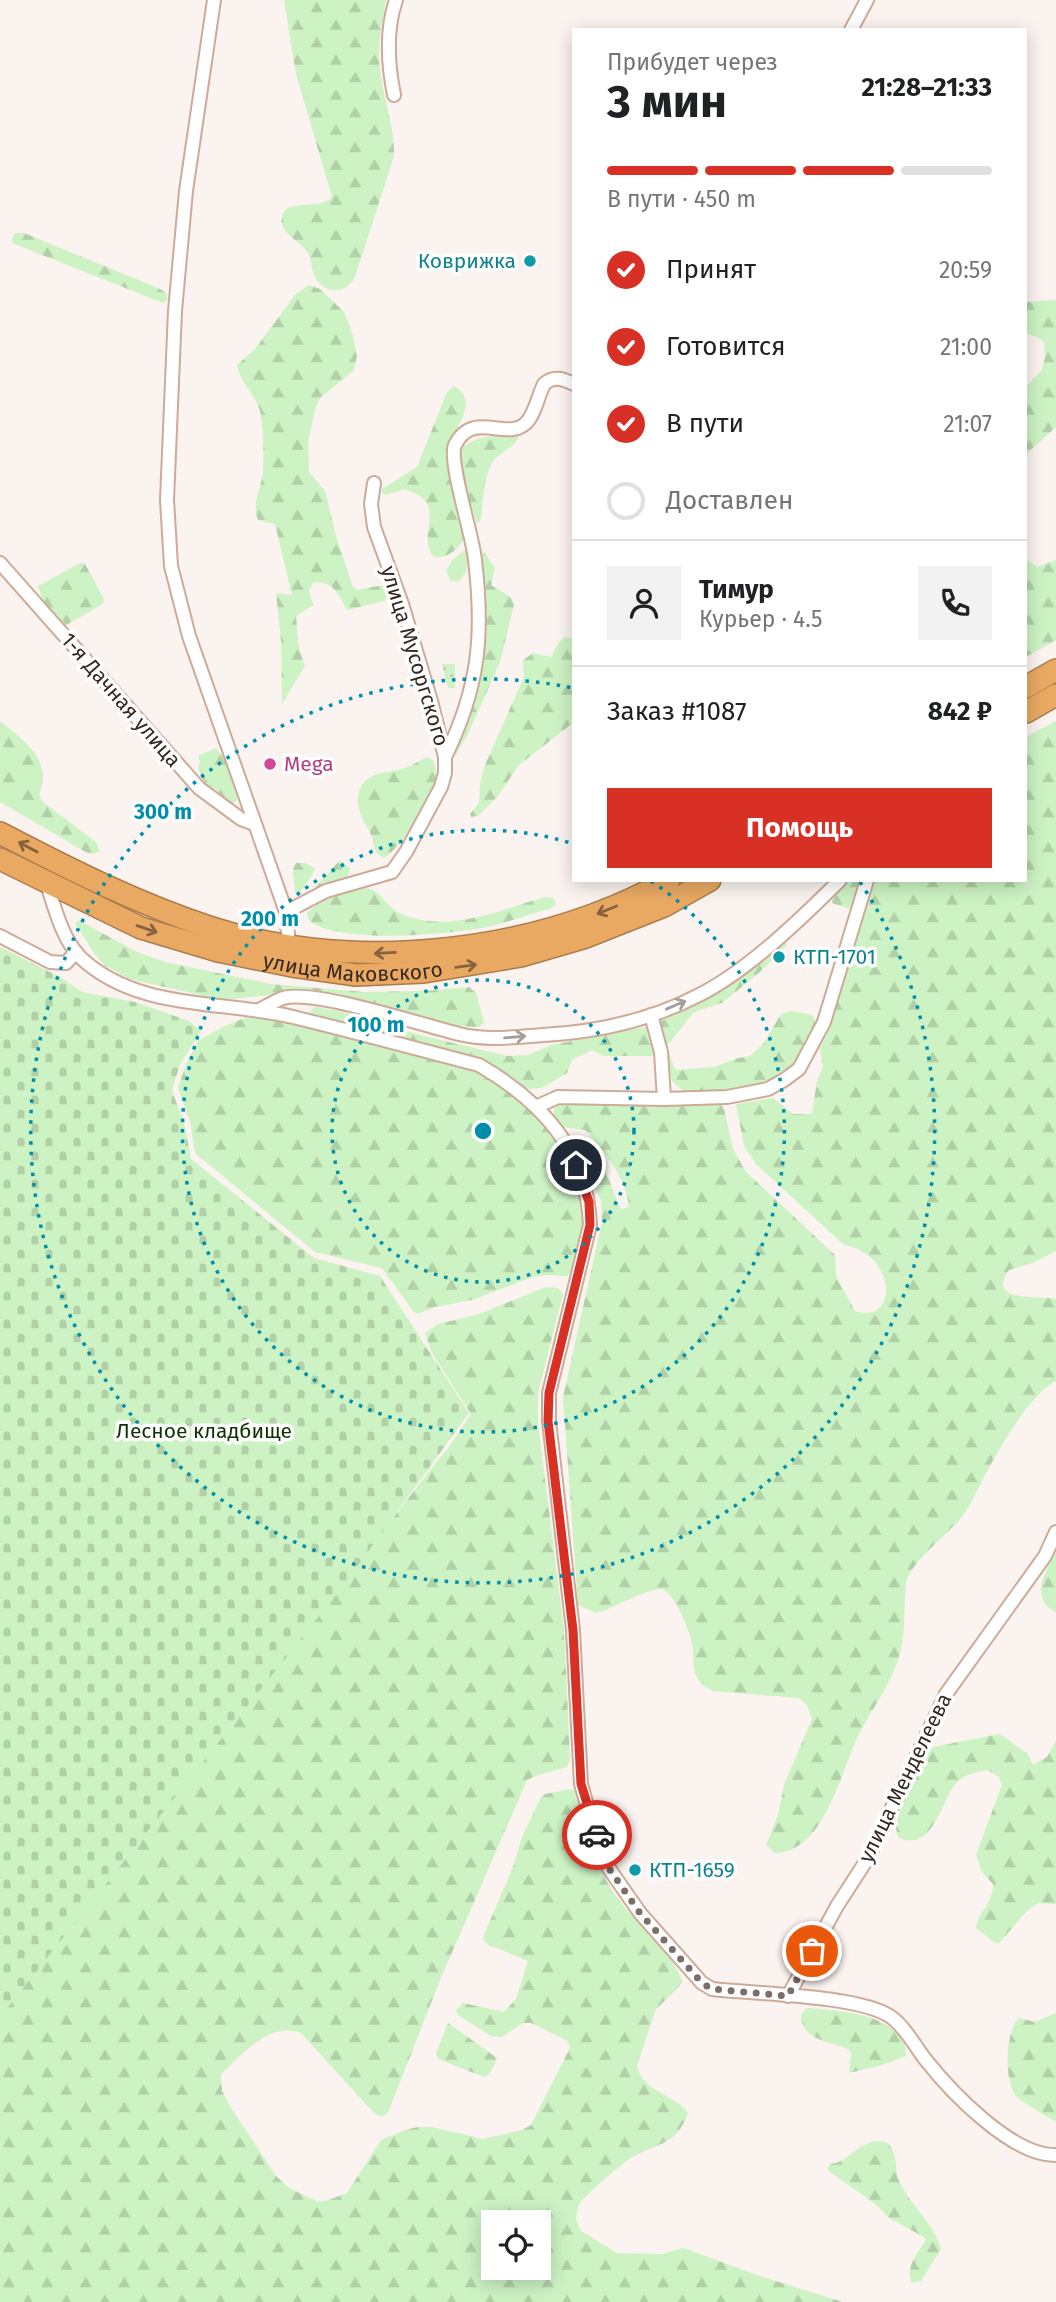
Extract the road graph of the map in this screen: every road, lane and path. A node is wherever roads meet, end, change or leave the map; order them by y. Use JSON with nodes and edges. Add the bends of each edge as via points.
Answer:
{"nodes":[{"id":1,"x":214,"y":0,"type":"edge"},
{"id":2,"x":396,"y":0,"type":"edge"},
{"id":3,"x":866,"y":0,"type":"edge"},
{"id":4,"x":852,"y":28,"type":"edge"},
{"id":5,"x":394,"y":95,"type":"dead end"},
{"id":6,"x":572,"y":383,"type":"edge"},
{"id":7,"x":374,"y":483,"type":"dead end"},
{"id":8,"x":0,"y":563,"type":"edge"},
{"id":9,"x":1056,"y":670,"type":"edge"},
{"id":10,"x":1027,"y":686,"type":"edge"},
{"id":11,"x":1056,"y":695,"type":"edge"},
{"id":12,"x":1027,"y":711,"type":"edge"},
{"id":13,"x":445,"y":757,"type":"junction"},
{"id":14,"x":254,"y":824,"type":"junction"},
{"id":15,"x":0,"y":833,"type":"edge"},
{"id":16,"x":0,"y":859,"type":"edge"},
{"id":17,"x":46,"y":881,"type":"junction"},
{"id":18,"x":665,"y":882,"type":"edge"},
{"id":19,"x":706,"y":882,"type":"edge"},
{"id":20,"x":838,"y":882,"type":"edge"},
{"id":21,"x":866,"y":882,"type":"edge"},
{"id":22,"x":286,"y":912,"type":"junction"},
{"id":23,"x":0,"y":936,"type":"edge"},
{"id":24,"x":289,"y":946,"type":"junction"},
{"id":25,"x":76,"y":952,"type":"junction"},
{"id":26,"x":258,"y":1010,"type":"junction"},
{"id":27,"x":651,"y":1015,"type":"junction"},
{"id":28,"x":664,"y":1099,"type":"junction"},
{"id":29,"x":538,"y":1107,"type":"junction"},
{"id":30,"x":1056,"y":1532,"type":"edge"},
{"id":31,"x":788,"y":1996,"type":"junction"},
{"id":32,"x":1056,"y":2155,"type":"edge"}],
"edges":[{"from":1,"to":14,"type":"street","via":[[186,191],[175,311],[169,538],[171,566],[189,636]]},
{"from":2,"to":5,"type":"street","via":[[390,19]]},
{"from":3,"to":4,"type":"street"},
{"from":6,"to":13,"type":"street","via":[[558,378],[547,381],[532,414],[516,429],[474,427],[455,446],[453,462],[472,538],[480,643],[472,688]]},
{"from":7,"to":13,"type":"street","name":"улица Мусоргского","via":[[374,527],[402,604]]},
{"from":8,"to":14,"type":"street","name":"1-я Дачная улица","via":[[200,788]]},
{"from":9,"to":10,"type":"highway"},
{"from":11,"to":12,"type":"highway"},
{"from":13,"to":22,"type":"street","name":"улица Мусоргского","via":[[441,788],[392,872],[326,891]]},
{"from":14,"to":22,"type":"street"},
{"from":24,"to":15,"type":"highway","name":"улица Маковского","one_way":true,"via":[[215,929],[145,905]]},
{"from":16,"to":17,"type":"highway","name":"улица Маковского"},
{"from":17,"to":19,"type":"highway","name":"улица Маковского","one_way":true,"via":[[141,928],[218,951],[356,975],[424,972],[521,956],[664,906]]},
{"from":17,"to":25,"type":"street"},
{"from":18,"to":24,"type":"highway","name":"улица Маковского","one_way":true,"via":[[578,921],[478,943],[361,954]]},
{"from":27,"to":20,"type":"street","one_way":true,"via":[[702,994],[735,973]]},
{"from":21,"to":28,"type":"street","via":[[824,1023],[799,1069],[768,1089],[727,1097]]},
{"from":22,"to":24,"type":"street"},
{"from":23,"to":25,"type":"street","via":[[59,964]]},
{"from":25,"to":26,"type":"street","via":[[128,989]]},
{"from":26,"to":27,"type":"street","one_way":true,"via":[[284,998],[325,1000],[463,1035],[499,1039],[587,1032]]},
{"from":26,"to":29,"type":"street","via":[[479,1065]]},
{"from":27,"to":28,"type":"street","via":[[661,1052]]},
{"from":28,"to":29,"type":"street","via":[[558,1097]]},
{"from":29,"to":31,"type":"street","via":[[576,1165],[589,1202],[590,1225],[549,1393],[548,1421],[573,1630],[581,1784],[588,1809],[608,1867],[640,1913],[702,1983],[712,1989]]},
{"from":30,"to":31,"type":"street","name":"улица Менделеева","via":[[1045,1556],[946,1694],[868,1858]]},
{"from":31,"to":32,"type":"street","via":[[867,2005],[891,2017],[964,2103],[1023,2146]]}]}
